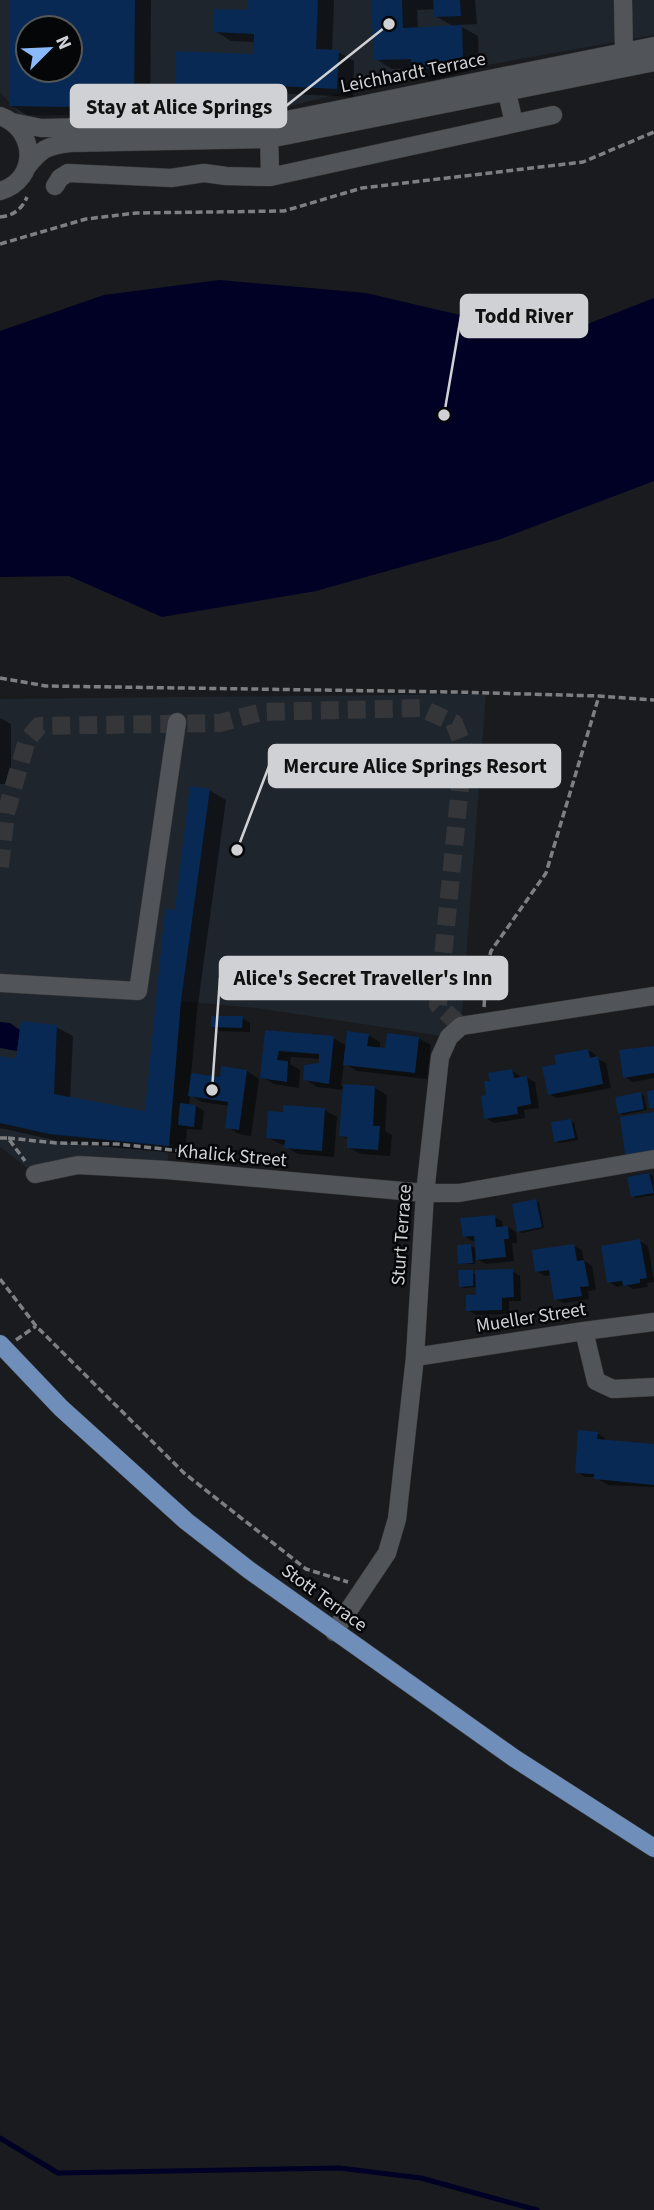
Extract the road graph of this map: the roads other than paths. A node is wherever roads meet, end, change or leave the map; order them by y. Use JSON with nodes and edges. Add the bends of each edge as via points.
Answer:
{"nodes":[{"id":1,"x":623,"y":0,"type":"edge"},
{"id":2,"x":654,"y":46,"type":"edge"},
{"id":3,"x":625,"y":59,"type":"junction"},
{"id":4,"x":654,"y":62,"type":"edge"},
{"id":5,"x":504,"y":84,"type":"junction"},
{"id":6,"x":553,"y":115,"type":"dead end"},
{"id":7,"x":4,"y":116,"type":"edge"},
{"id":8,"x":514,"y":122,"type":"junction"},
{"id":9,"x":269,"y":131,"type":"junction"},
{"id":10,"x":26,"y":168,"type":"junction"},
{"id":11,"x":270,"y":177,"type":"junction"},
{"id":12,"x":55,"y":186,"type":"dead end"},
{"id":13,"x":2,"y":193,"type":"edge"},
{"id":14,"x":177,"y":722,"type":"dead end"},
{"id":15,"x":0,"y":983,"type":"edge"},
{"id":16,"x":654,"y":996,"type":"edge"},
{"id":17,"x":654,"y":1159,"type":"edge"},
{"id":18,"x":35,"y":1174,"type":"road end"},
{"id":19,"x":425,"y":1193,"type":"junction"},
{"id":20,"x":654,"y":1322,"type":"edge"},
{"id":21,"x":584,"y":1331,"type":"junction"},
{"id":22,"x":0,"y":1344,"type":"edge"},
{"id":23,"x":415,"y":1357,"type":"junction"},
{"id":24,"x":654,"y":1387,"type":"edge"},
{"id":25,"x":334,"y":1632,"type":"junction"},
{"id":26,"x":654,"y":1848,"type":"edge"}],
"edges":[{"from":1,"to":3,"type":"street"},
{"from":2,"to":3,"type":"street","name":"Leichhardt Terrace"},
{"from":3,"to":4,"type":"street","name":"Leichhardt Terrace"},
{"from":3,"to":5,"type":"street","name":"Leichhardt Terrace"},
{"from":5,"to":8,"type":"street"},
{"from":5,"to":9,"type":"street","name":"Leichhardt Terrace"},
{"from":6,"to":8,"type":"street"},
{"from":7,"to":9,"type":"street","name":"Leichhardt Terrace","via":[[41,128]]},
{"from":7,"to":10,"type":"street","via":[[19,128],[28,148]]},
{"from":8,"to":11,"type":"street"},
{"from":9,"to":10,"type":"street","name":"Leichhardt Terrace","via":[[51,145]]},
{"from":9,"to":11,"type":"street"},
{"from":10,"to":13,"type":"street","name":"Leichhardt Terrace"},
{"from":11,"to":12,"type":"street","via":[[204,173],[171,178],[62,168],[64,174]]},
{"from":14,"to":15,"type":"street","via":[[138,992]]},
{"from":16,"to":19,"type":"street","name":"Sturt Terrace","via":[[461,1026],[440,1057]]},
{"from":17,"to":19,"type":"street","name":"Khalick Street","via":[[459,1193]]},
{"from":18,"to":19,"type":"street","name":"Khalick Street","via":[[78,1166],[167,1170]]},
{"from":19,"to":23,"type":"street","name":"Sturt Terrace"},
{"from":20,"to":21,"type":"street","name":"Mueller Street"},
{"from":21,"to":23,"type":"street","name":"Mueller Street"},
{"from":21,"to":24,"type":"street","via":[[596,1381],[613,1389]]},
{"from":22,"to":25,"type":"main road","name":"Stott Terrace","via":[[61,1408],[186,1521]]},
{"from":23,"to":25,"type":"street","name":"Sturt Terrace","via":[[397,1519],[387,1553]]},
{"from":25,"to":26,"type":"main road","name":"Stott Terrace","via":[[514,1758]]}]}
